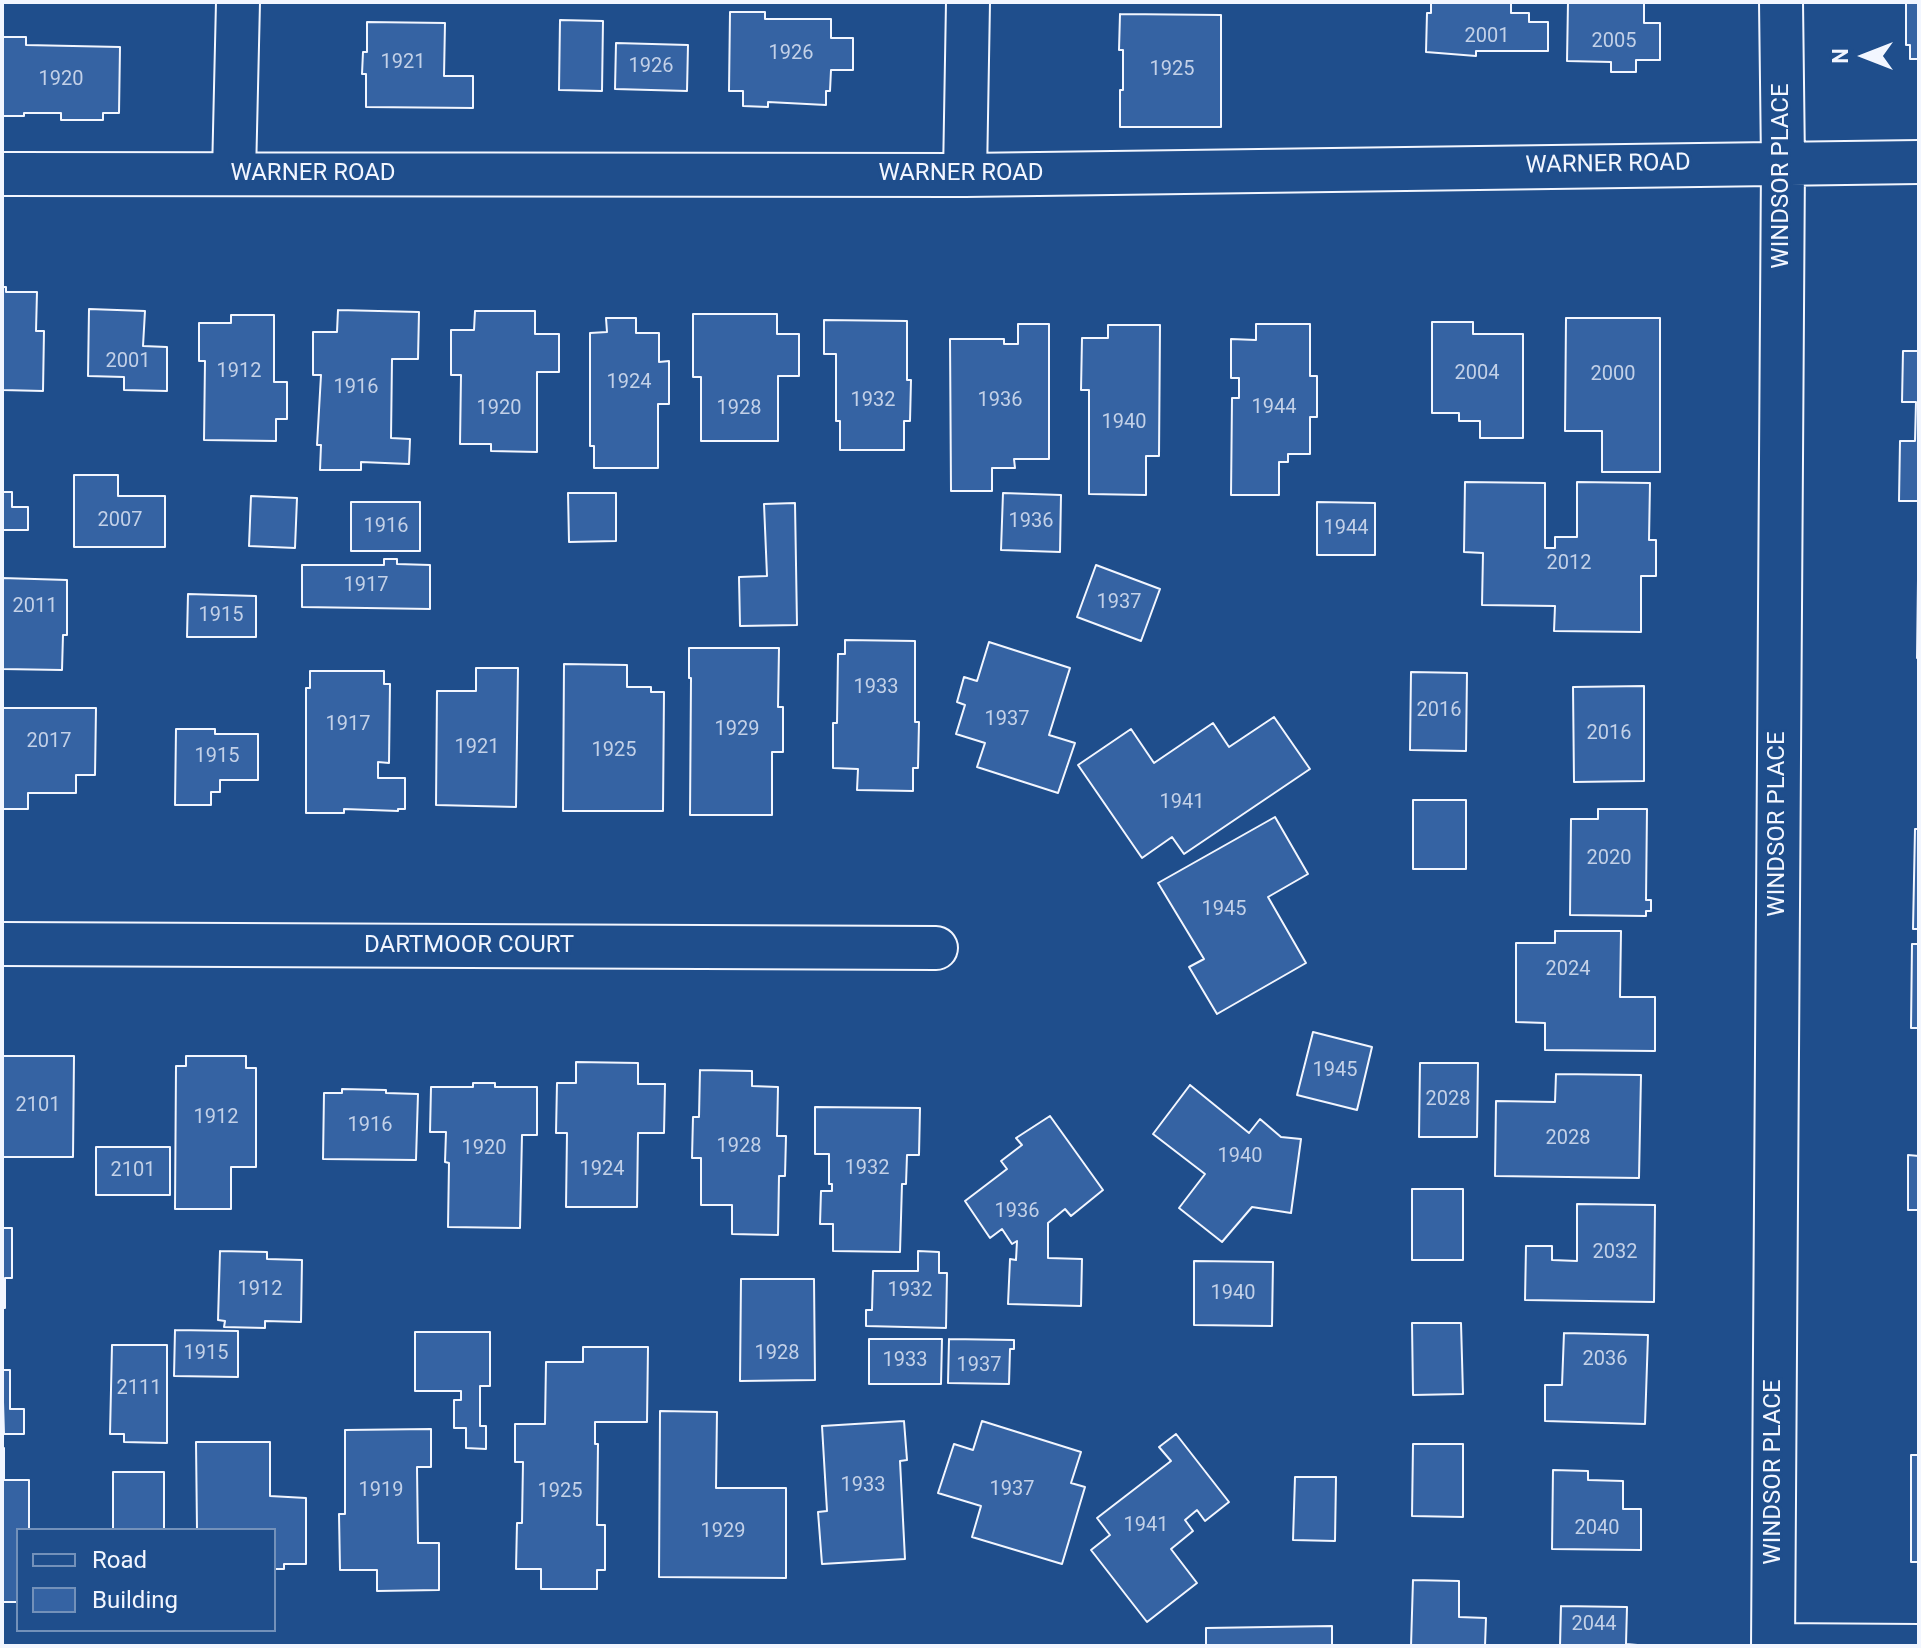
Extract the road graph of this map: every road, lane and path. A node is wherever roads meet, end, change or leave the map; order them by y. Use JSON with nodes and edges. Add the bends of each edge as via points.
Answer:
{"nodes":[{"id":1,"x":238,"y":2,"type":"edge"},
{"id":2,"x":968,"y":2,"type":"edge"},
{"id":3,"x":1781,"y":2,"type":"edge"},
{"id":4,"x":1783,"y":162,"type":"junction"},
{"id":5,"x":1919,"y":162,"type":"edge"},
{"id":6,"x":2,"y":174,"type":"edge"},
{"id":7,"x":234,"y":174,"type":"junction"},
{"id":8,"x":965,"y":175,"type":"junction"},
{"id":9,"x":2,"y":944,"type":"edge"},
{"id":10,"x":936,"y":948,"type":"dead end"},
{"id":11,"x":1773,"y":1645,"type":"edge"},
{"id":12,"x":1919,"y":1646,"type":"edge"}],
"edges":[{"from":1,"to":7,"type":"street"},
{"from":2,"to":8,"type":"street"},
{"from":3,"to":4,"type":"street","name":"WINDSOR PLACE"},
{"from":4,"to":5,"type":"street","name":"WARNER ROAD"},
{"from":4,"to":8,"type":"street","name":"WARNER ROAD"},
{"from":4,"to":11,"type":"street","name":"WINDSOR PLACE"},
{"from":6,"to":7,"type":"street","name":"WARNER ROAD"},
{"from":7,"to":8,"type":"street","name":"WARNER ROAD"},
{"from":9,"to":10,"type":"street","name":"DARTMOOR COURT"},
{"from":11,"to":12,"type":"street"}]}
